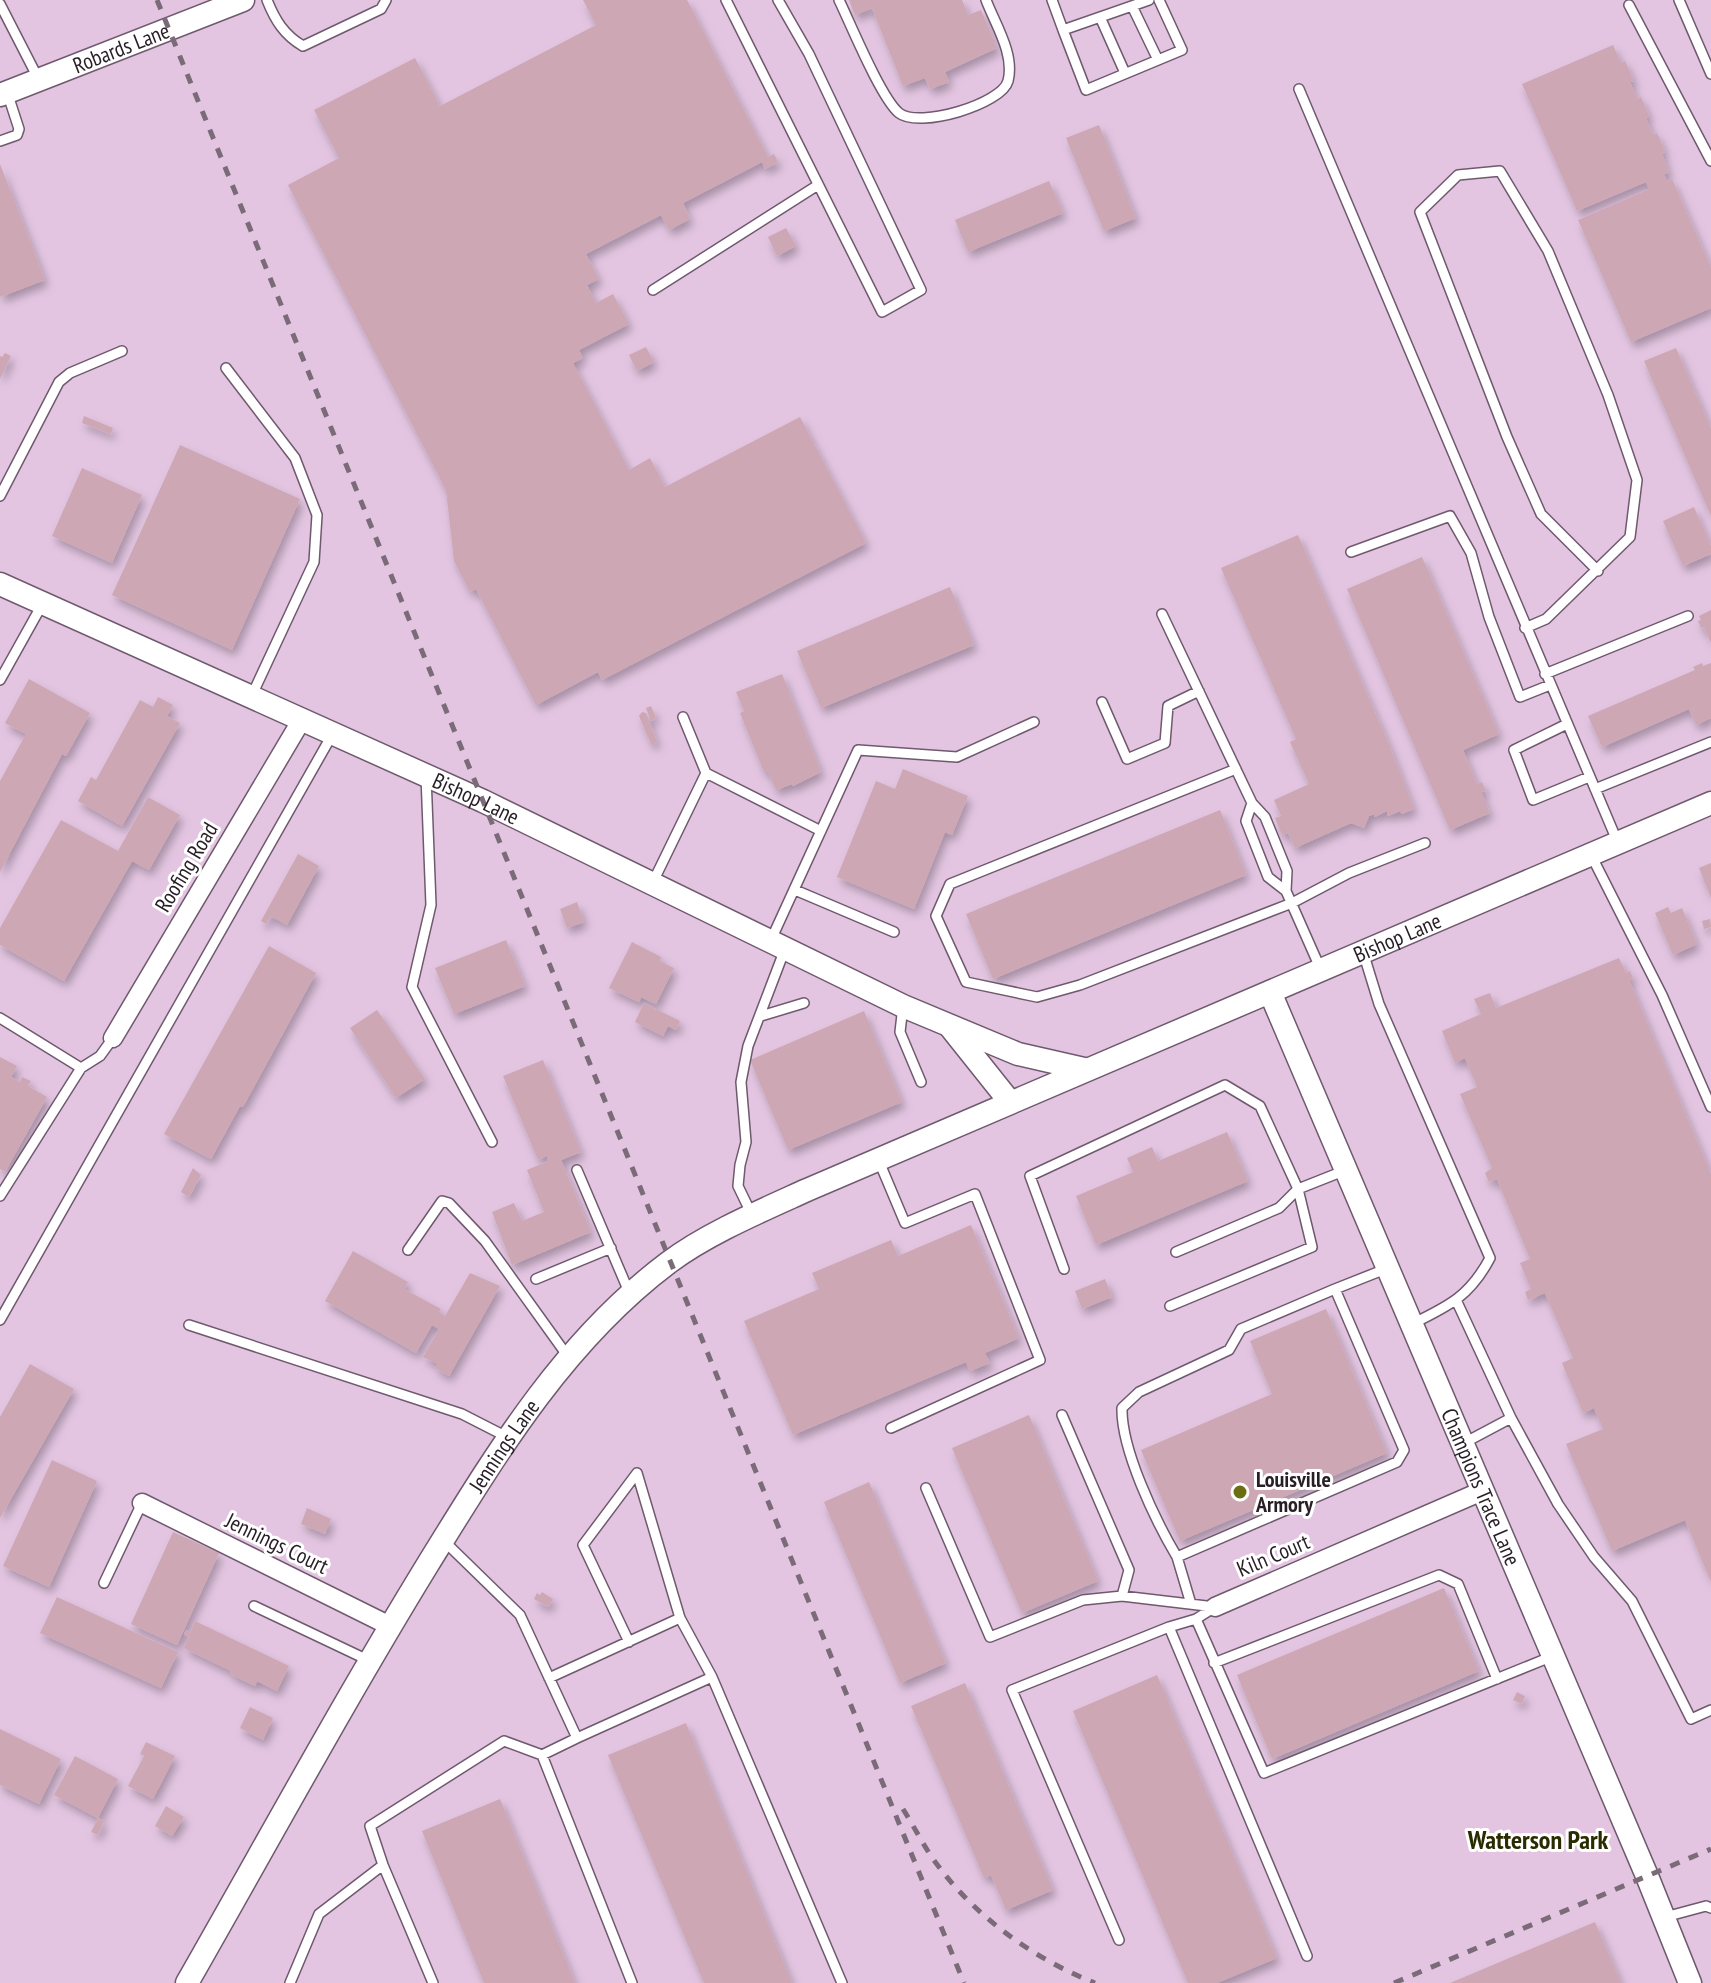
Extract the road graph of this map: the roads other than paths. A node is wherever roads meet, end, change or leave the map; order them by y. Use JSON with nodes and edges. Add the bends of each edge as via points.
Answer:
{"nodes":[{"id":1,"x":267,"y":0,"type":"edge"},
{"id":2,"x":386,"y":0,"type":"edge"},
{"id":3,"x":726,"y":0,"type":"edge"},
{"id":4,"x":778,"y":0,"type":"edge"},
{"id":5,"x":839,"y":0,"type":"edge"},
{"id":6,"x":986,"y":0,"type":"edge"},
{"id":7,"x":1052,"y":0,"type":"edge"},
{"id":8,"x":1149,"y":0,"type":"edge"},
{"id":9,"x":1159,"y":0,"type":"edge"},
{"id":10,"x":1679,"y":0,"type":"edge"},
{"id":11,"x":230,"y":2,"type":"edge"},
{"id":12,"x":0,"y":4,"type":"edge"},
{"id":13,"x":1126,"y":5,"type":"edge"},
{"id":14,"x":1629,"y":5,"type":"dead end"},
{"id":15,"x":1100,"y":17,"type":"junction"},
{"id":16,"x":1063,"y":30,"type":"junction"},
{"id":17,"x":1158,"y":60,"type":"junction"},
{"id":18,"x":1125,"y":73,"type":"junction"},
{"id":19,"x":1711,"y":74,"type":"edge"},
{"id":20,"x":39,"y":80,"type":"junction"},
{"id":21,"x":1299,"y":89,"type":"dead end"},
{"id":22,"x":3,"y":94,"type":"edge"},
{"id":23,"x":0,"y":141,"type":"edge"},
{"id":24,"x":1711,"y":161,"type":"edge"},
{"id":25,"x":818,"y":185,"type":"junction"},
{"id":26,"x":653,"y":290,"type":"dead end"},
{"id":27,"x":122,"y":351,"type":"dead end"},
{"id":28,"x":226,"y":368,"type":"dead end"},
{"id":29,"x":0,"y":496,"type":"edge"},
{"id":30,"x":1351,"y":552,"type":"dead end"},
{"id":31,"x":1598,"y":571,"type":"junction"},
{"id":32,"x":0,"y":584,"type":"edge"},
{"id":33,"x":43,"y":603,"type":"junction"},
{"id":34,"x":1162,"y":614,"type":"dead end"},
{"id":35,"x":1688,"y":616,"type":"dead end"},
{"id":36,"x":1525,"y":628,"type":"junction"},
{"id":37,"x":1545,"y":674,"type":"junction"},
{"id":38,"x":0,"y":680,"type":"edge"},
{"id":39,"x":1550,"y":685,"type":"junction"},
{"id":40,"x":1199,"y":691,"type":"junction"},
{"id":41,"x":251,"y":698,"type":"junction"},
{"id":42,"x":1102,"y":702,"type":"dead end"},
{"id":43,"x":683,"y":717,"type":"dead end"},
{"id":44,"x":301,"y":721,"type":"junction"},
{"id":45,"x":1034,"y":722,"type":"dead end"},
{"id":46,"x":1567,"y":724,"type":"junction"},
{"id":47,"x":332,"y":735,"type":"junction"},
{"id":48,"x":1711,"y":742,"type":"edge"},
{"id":49,"x":1236,"y":769,"type":"junction"},
{"id":50,"x":706,"y":773,"type":"junction"},
{"id":51,"x":426,"y":776,"type":"junction"},
{"id":52,"x":1589,"y":777,"type":"junction"},
{"id":53,"x":1595,"y":789,"type":"junction"},
{"id":54,"x":1252,"y":803,"type":"junction"},
{"id":55,"x":1711,"y":803,"type":"edge"},
{"id":56,"x":821,"y":831,"type":"junction"},
{"id":57,"x":1425,"y":843,"type":"dead end"},
{"id":58,"x":1618,"y":843,"type":"junction"},
{"id":59,"x":1591,"y":855,"type":"junction"},
{"id":60,"x":652,"y":884,"type":"junction"},
{"id":61,"x":795,"y":890,"type":"junction"},
{"id":62,"x":1286,"y":891,"type":"junction"},
{"id":63,"x":1292,"y":903,"type":"junction"},
{"id":64,"x":894,"y":932,"type":"dead end"},
{"id":65,"x":777,"y":945,"type":"junction"},
{"id":66,"x":1363,"y":952,"type":"junction"},
{"id":67,"x":1321,"y":970,"type":"junction"},
{"id":68,"x":1270,"y":992,"type":"junction"},
{"id":69,"x":804,"y":1003,"type":"dead end"},
{"id":70,"x":903,"y":1006,"type":"junction"},
{"id":71,"x":761,"y":1016,"type":"junction"},
{"id":72,"x":0,"y":1018,"type":"edge"},
{"id":73,"x":948,"y":1024,"type":"junction"},
{"id":74,"x":113,"y":1038,"type":"joint"},
{"id":75,"x":81,"y":1068,"type":"junction"},
{"id":76,"x":1084,"y":1069,"type":"junction"},
{"id":77,"x":921,"y":1082,"type":"dead end"},
{"id":78,"x":1010,"y":1102,"type":"junction"},
{"id":79,"x":1711,"y":1107,"type":"edge"},
{"id":80,"x":492,"y":1142,"type":"dead end"},
{"id":81,"x":878,"y":1159,"type":"junction"},
{"id":82,"x":577,"y":1170,"type":"dead end"},
{"id":83,"x":1346,"y":1170,"type":"junction"},
{"id":84,"x":1298,"y":1189,"type":"junction"},
{"id":85,"x":0,"y":1196,"type":"edge"},
{"id":86,"x":753,"y":1216,"type":"junction"},
{"id":87,"x":611,"y":1248,"type":"junction"},
{"id":88,"x":408,"y":1250,"type":"dead end"},
{"id":89,"x":1176,"y":1252,"type":"dead end"},
{"id":90,"x":1388,"y":1268,"type":"junction"},
{"id":91,"x":1064,"y":1269,"type":"dead end"},
{"id":92,"x":536,"y":1279,"type":"dead end"},
{"id":93,"x":1335,"y":1289,"type":"junction"},
{"id":94,"x":631,"y":1296,"type":"junction"},
{"id":95,"x":1457,"y":1302,"type":"junction"},
{"id":96,"x":1170,"y":1306,"type":"dead end"},
{"id":97,"x":0,"y":1320,"type":"edge"},
{"id":98,"x":1412,"y":1324,"type":"junction"},
{"id":99,"x":189,"y":1325,"type":"dead end"},
{"id":100,"x":569,"y":1358,"type":"junction"},
{"id":101,"x":1062,"y":1415,"type":"dead end"},
{"id":102,"x":1511,"y":1418,"type":"junction"},
{"id":103,"x":891,"y":1428,"type":"dead end"},
{"id":104,"x":507,"y":1437,"type":"junction"},
{"id":105,"x":1462,"y":1444,"type":"junction"},
{"id":106,"x":926,"y":1488,"type":"dead end"},
{"id":107,"x":1482,"y":1491,"type":"junction"},
{"id":108,"x":142,"y":1503,"type":"joint"},
{"id":109,"x":443,"y":1540,"type":"junction"},
{"id":110,"x":1177,"y":1557,"type":"junction"},
{"id":111,"x":104,"y":1583,"type":"dead end"},
{"id":112,"x":1122,"y":1596,"type":"junction"},
{"id":113,"x":1191,"y":1604,"type":"junction"},
{"id":114,"x":254,"y":1606,"type":"dead end"},
{"id":115,"x":1215,"y":1607,"type":"junction"},
{"id":116,"x":680,"y":1618,"type":"junction"},
{"id":117,"x":1196,"y":1619,"type":"junction"},
{"id":118,"x":390,"y":1626,"type":"junction"},
{"id":119,"x":1169,"y":1627,"type":"junction"},
{"id":120,"x":629,"y":1642,"type":"junction"},
{"id":121,"x":1553,"y":1656,"type":"junction"},
{"id":122,"x":370,"y":1661,"type":"junction"},
{"id":123,"x":1214,"y":1663,"type":"junction"},
{"id":124,"x":712,"y":1677,"type":"junction"},
{"id":125,"x":549,"y":1678,"type":"junction"},
{"id":126,"x":1497,"y":1679,"type":"junction"},
{"id":127,"x":1711,"y":1710,"type":"edge"},
{"id":128,"x":577,"y":1738,"type":"junction"},
{"id":129,"x":542,"y":1755,"type":"junction"},
{"id":130,"x":383,"y":1865,"type":"junction"},
{"id":131,"x":1711,"y":1908,"type":"edge"},
{"id":132,"x":1665,"y":1917,"type":"junction"},
{"id":133,"x":1119,"y":1940,"type":"dead end"},
{"id":134,"x":1307,"y":1956,"type":"dead end"},
{"id":135,"x":187,"y":1983,"type":"edge"},
{"id":136,"x":290,"y":1983,"type":"edge"},
{"id":137,"x":433,"y":1983,"type":"edge"},
{"id":138,"x":632,"y":1983,"type":"edge"},
{"id":139,"x":842,"y":1983,"type":"edge"},
{"id":140,"x":1690,"y":1983,"type":"edge"}],
"edges":[{"from":1,"to":2,"type":"lane","via":[[288,37],[303,46],[381,9]]},
{"from":3,"to":25,"type":"lane"},
{"from":4,"to":25,"type":"lane","via":[[921,290],[882,312]]},
{"from":5,"to":6,"type":"lane","via":[[889,101],[901,115],[920,119],[947,115],[997,95],[1008,84],[1011,61]]},
{"from":7,"to":16,"type":"lane"},
{"from":8,"to":13,"type":"lane"},
{"from":9,"to":17,"type":"lane","via":[[1182,50]]},
{"from":10,"to":19,"type":"lane"},
{"from":11,"to":20,"type":"street","name":"Robards Lane"},
{"from":12,"to":20,"type":"lane"},
{"from":13,"to":15,"type":"lane"},
{"from":13,"to":17,"type":"lane"},
{"from":14,"to":24,"type":"lane"},
{"from":15,"to":16,"type":"lane"},
{"from":15,"to":18,"type":"lane"},
{"from":16,"to":18,"type":"lane","via":[[1086,90]]},
{"from":17,"to":18,"type":"lane"},
{"from":20,"to":22,"type":"street","name":"Robards Lane"},
{"from":21,"to":36,"type":"lane"},
{"from":22,"to":23,"type":"lane","via":[[19,129],[17,135]]},
{"from":25,"to":26,"type":"lane"},
{"from":27,"to":29,"type":"lane","via":[[59,382]]},
{"from":28,"to":41,"type":"lane","via":[[295,458],[317,515],[314,562]]},
{"from":30,"to":39,"type":"lane","via":[[1450,516],[1471,553],[1520,697]]},
{"from":31,"to":31,"type":"lane","via":[[1630,537],[1637,480],[1608,395],[1548,251],[1500,171],[1458,175],[1420,212],[1541,514]]},
{"from":31,"to":36,"type":"lane","via":[[1546,619]]},
{"from":32,"to":33,"type":"street","name":"Bishop Lane"},
{"from":33,"to":38,"type":"lane"},
{"from":33,"to":41,"type":"street","name":"Bishop Lane"},
{"from":34,"to":40,"type":"lane"},
{"from":35,"to":37,"type":"lane"},
{"from":36,"to":37,"type":"lane"},
{"from":37,"to":39,"type":"lane"},
{"from":39,"to":46,"type":"lane"},
{"from":40,"to":42,"type":"lane","via":[[1168,706],[1165,743],[1127,759]]},
{"from":40,"to":49,"type":"lane"},
{"from":41,"to":44,"type":"street","name":"Bishop Lane"},
{"from":43,"to":50,"type":"lane"},
{"from":44,"to":47,"type":"street","name":"Bishop Lane"},
{"from":44,"to":74,"type":"street","name":"Roofing Road"},
{"from":45,"to":56,"type":"lane","via":[[957,757],[858,750]]},
{"from":46,"to":52,"type":"lane"},
{"from":46,"to":52,"type":"lane","via":[[1514,750],[1533,800]]},
{"from":47,"to":51,"type":"street","name":"Bishop Lane"},
{"from":47,"to":97,"type":"lane"},
{"from":48,"to":53,"type":"lane"},
{"from":49,"to":54,"type":"lane"},
{"from":49,"to":63,"type":"lane","via":[[950,884],[936,916],[966,982],[1037,997]]},
{"from":50,"to":56,"type":"lane"},
{"from":50,"to":60,"type":"lane"},
{"from":51,"to":60,"type":"street","name":"Bishop Lane"},
{"from":51,"to":80,"type":"lane","via":[[431,905],[412,987]]},
{"from":52,"to":53,"type":"lane"},
{"from":53,"to":58,"type":"lane"},
{"from":54,"to":62,"type":"lane","via":[[1265,817],[1287,871]]},
{"from":54,"to":62,"type":"lane","via":[[1246,821],[1251,835],[1268,877]]},
{"from":55,"to":58,"type":"street","name":"Bishop Lane"},
{"from":56,"to":61,"type":"lane"},
{"from":57,"to":63,"type":"lane"},
{"from":58,"to":59,"type":"street","name":"Bishop Lane"},
{"from":59,"to":66,"type":"street","name":"Bishop Lane"},
{"from":59,"to":79,"type":"lane"},
{"from":60,"to":65,"type":"street","name":"Bishop Lane"},
{"from":61,"to":64,"type":"lane"},
{"from":61,"to":65,"type":"lane"},
{"from":62,"to":63,"type":"lane"},
{"from":63,"to":67,"type":"lane"},
{"from":65,"to":70,"type":"street","name":"Bishop Lane"},
{"from":65,"to":71,"type":"lane"},
{"from":66,"to":67,"type":"street","name":"Bishop Lane"},
{"from":66,"to":95,"type":"lane","via":[[1379,1004],[1490,1258]]},
{"from":67,"to":68,"type":"street","name":"Bishop Lane"},
{"from":68,"to":76,"type":"street","name":"Bishop Lane"},
{"from":68,"to":83,"type":"street","name":"Champions Trace Lane"},
{"from":69,"to":71,"type":"lane"},
{"from":70,"to":73,"type":"street","name":"Bishop Lane"},
{"from":70,"to":77,"type":"lane","via":[[900,1032]]},
{"from":71,"to":86,"type":"lane","via":[[741,1082],[746,1142],[738,1186]]},
{"from":72,"to":75,"type":"lane"},
{"from":73,"to":76,"type":"street","name":"Bishop Lane","via":[[1018,1054]]},
{"from":73,"to":78,"type":"street","name":"Bishop Lane"},
{"from":74,"to":75,"type":"lane","via":[[100,1056]]},
{"from":75,"to":85,"type":"lane"},
{"from":76,"to":78,"type":"street","name":"Bishop Lane"},
{"from":78,"to":81,"type":"street","name":"Jennings Lane"},
{"from":81,"to":86,"type":"street","name":"Jennings Lane"},
{"from":81,"to":103,"type":"lane","via":[[905,1223],[975,1194],[1040,1360]]},
{"from":82,"to":87,"type":"lane"},
{"from":83,"to":84,"type":"lane"},
{"from":83,"to":90,"type":"street","name":"Champions Trace Lane"},
{"from":84,"to":89,"type":"lane","via":[[1279,1208]]},
{"from":84,"to":91,"type":"lane","via":[[1260,1106],[1225,1085],[1030,1176]]},
{"from":84,"to":96,"type":"lane","via":[[1312,1247]]},
{"from":86,"to":94,"type":"street","name":"Jennings Lane","via":[[671,1261]]},
{"from":87,"to":92,"type":"lane"},
{"from":87,"to":94,"type":"lane"},
{"from":88,"to":100,"type":"lane","via":[[442,1201],[449,1203],[485,1241]]},
{"from":90,"to":93,"type":"lane"},
{"from":90,"to":98,"type":"street","name":"Champions Trace Lane"},
{"from":93,"to":110,"type":"lane","via":[[1241,1329],[1229,1350],[1139,1392],[1122,1408],[1129,1453]]},
{"from":93,"to":110,"type":"lane","via":[[1404,1450],[1397,1462]]},
{"from":94,"to":100,"type":"street","name":"Jennings Lane"},
{"from":95,"to":98,"type":"lane"},
{"from":95,"to":102,"type":"lane"},
{"from":98,"to":105,"type":"street","name":"Champions Trace Lane"},
{"from":99,"to":104,"type":"lane","via":[[449,1410]]},
{"from":100,"to":104,"type":"street","name":"Jennings Lane"},
{"from":101,"to":112,"type":"lane","via":[[1129,1570]]},
{"from":102,"to":105,"type":"lane"},
{"from":102,"to":127,"type":"lane","via":[[1558,1504],[1632,1601],[1691,1719]]},
{"from":104,"to":109,"type":"street","name":"Jennings Lane"},
{"from":105,"to":107,"type":"street","name":"Champions Trace Lane"},
{"from":106,"to":112,"type":"lane","via":[[990,1637],[1083,1600]]},
{"from":107,"to":115,"type":"street","name":"Kiln Court"},
{"from":107,"to":121,"type":"street","name":"Champions Trace Lane"},
{"from":108,"to":111,"type":"lane"},
{"from":108,"to":118,"type":"street","name":"Jennings Court"},
{"from":109,"to":118,"type":"street","name":"Jennings Lane"},
{"from":109,"to":125,"type":"lane","via":[[520,1615]]},
{"from":110,"to":113,"type":"lane"},
{"from":112,"to":113,"type":"lane"},
{"from":113,"to":115,"type":"lane"},
{"from":114,"to":122,"type":"lane"},
{"from":115,"to":117,"type":"lane"},
{"from":116,"to":120,"type":"lane"},
{"from":116,"to":120,"type":"lane","via":[[637,1473],[583,1545]]},
{"from":116,"to":124,"type":"lane"},
{"from":117,"to":119,"type":"lane"},
{"from":117,"to":123,"type":"lane"},
{"from":118,"to":122,"type":"street","name":"Jennings Lane"},
{"from":119,"to":133,"type":"lane","via":[[1012,1690]]},
{"from":119,"to":134,"type":"lane"},
{"from":120,"to":125,"type":"lane"},
{"from":121,"to":126,"type":"lane"},
{"from":121,"to":132,"type":"street","name":"Champions Trace Lane"},
{"from":122,"to":135,"type":"street","name":"Jennings Lane"},
{"from":123,"to":126,"type":"lane","via":[[1439,1575],[1458,1584]]},
{"from":123,"to":126,"type":"lane","via":[[1264,1773]]},
{"from":124,"to":128,"type":"lane"},
{"from":124,"to":139,"type":"lane"},
{"from":125,"to":128,"type":"lane"},
{"from":128,"to":129,"type":"lane"},
{"from":129,"to":130,"type":"lane","via":[[504,1741],[370,1826]]},
{"from":129,"to":138,"type":"lane"},
{"from":130,"to":136,"type":"lane","via":[[319,1914]]},
{"from":130,"to":137,"type":"lane"},
{"from":131,"to":132,"type":"lane"},
{"from":132,"to":140,"type":"street","name":"Champions Trace Lane"}]}
